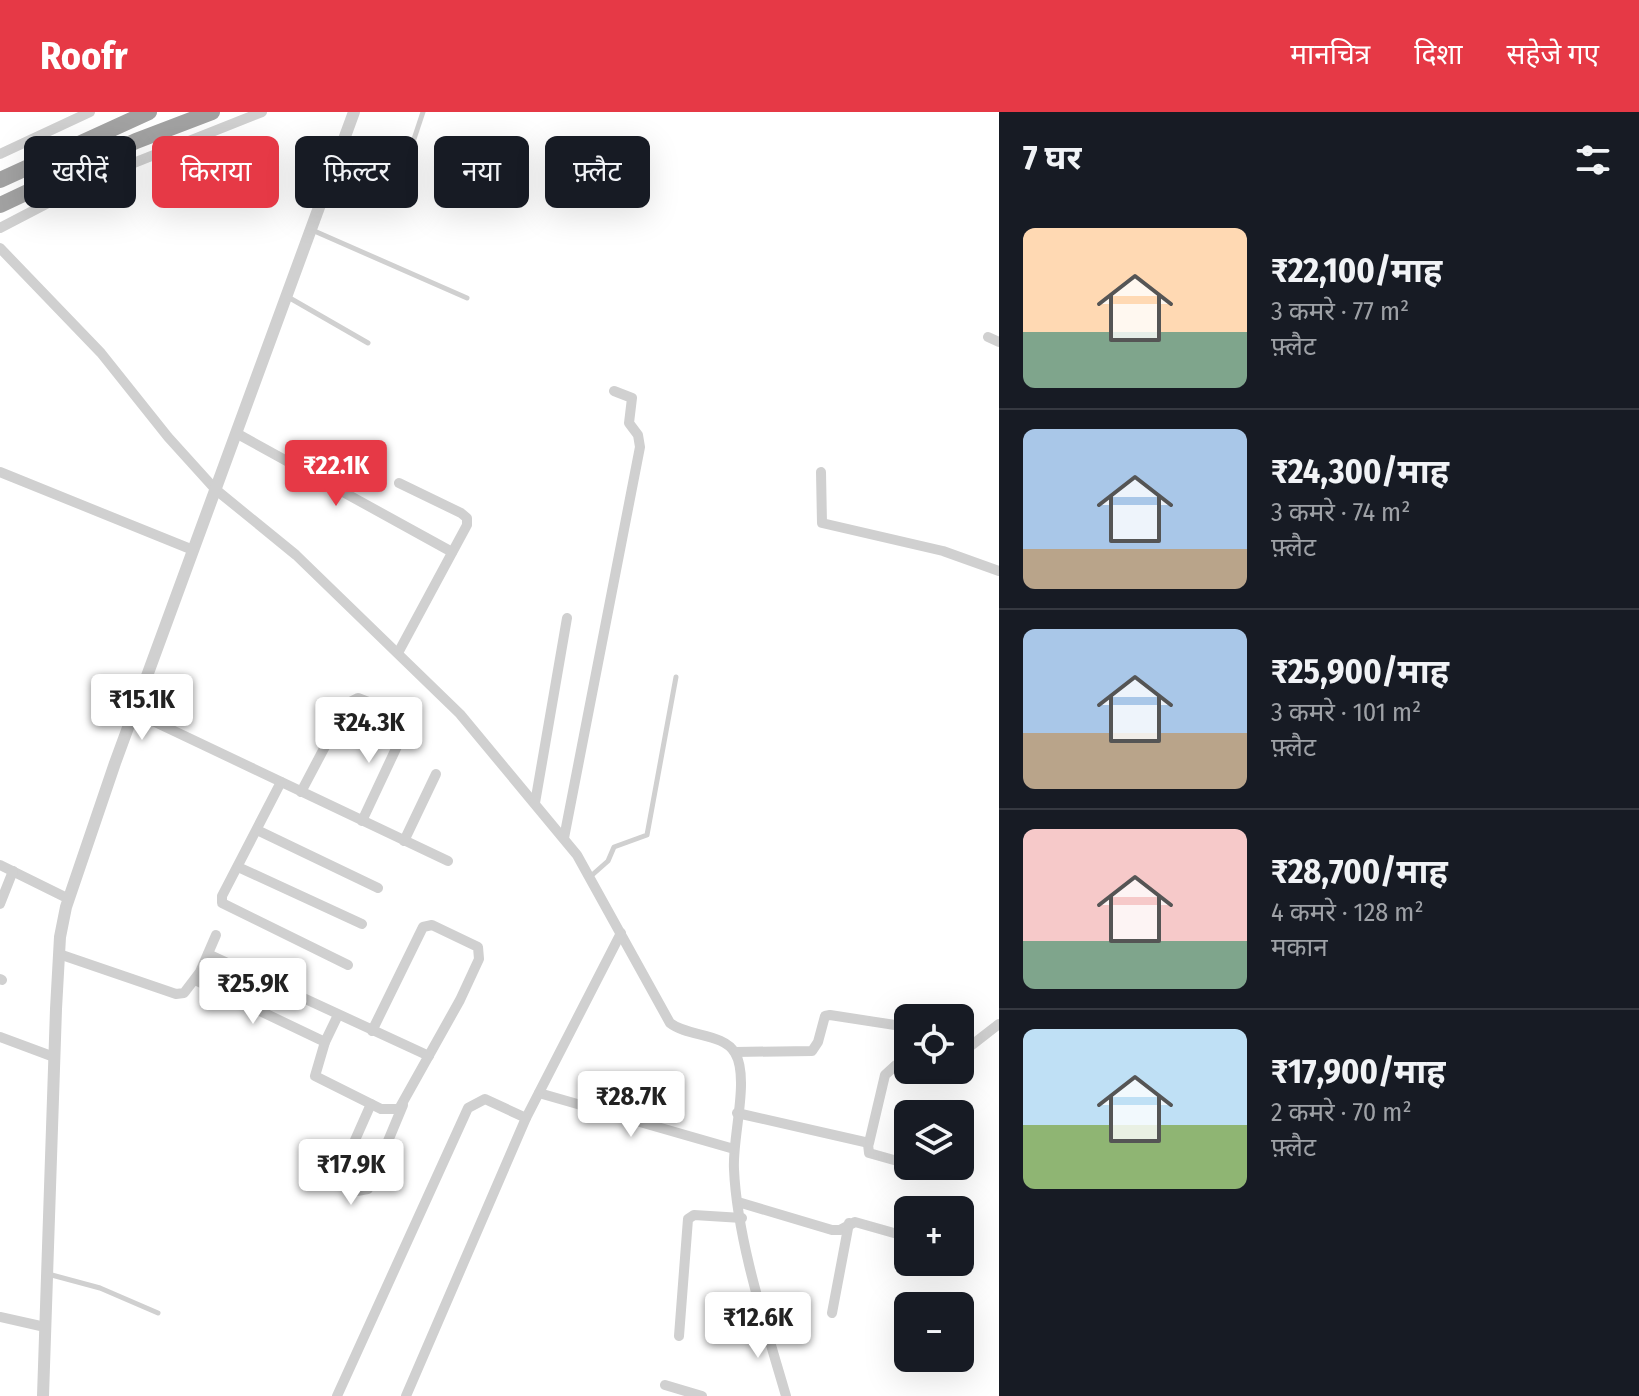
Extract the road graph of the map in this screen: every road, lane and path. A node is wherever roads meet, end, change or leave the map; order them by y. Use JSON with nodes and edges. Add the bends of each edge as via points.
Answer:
{"nodes":[{"id":1,"x":90,"y":112,"type":"edge"},
{"id":2,"x":149,"y":112,"type":"edge"},
{"id":3,"x":212,"y":112,"type":"edge"},
{"id":4,"x":262,"y":112,"type":"edge"},
{"id":5,"x":354,"y":112,"type":"edge"},
{"id":6,"x":423,"y":112,"type":"edge"},
{"id":7,"x":415,"y":136,"type":"edge"},
{"id":8,"x":0,"y":154,"type":"edge"},
{"id":9,"x":0,"y":180,"type":"edge"},
{"id":10,"x":0,"y":205,"type":"edge"},
{"id":11,"x":0,"y":228,"type":"edge"},
{"id":12,"x":311,"y":230,"type":"junction"},
{"id":13,"x":0,"y":248,"type":"edge"},
{"id":14,"x":287,"y":296,"type":"junction"},
{"id":15,"x":467,"y":298,"type":"dead end"},
{"id":16,"x":988,"y":337,"type":"dead end"},
{"id":17,"x":999,"y":342,"type":"edge"},
{"id":18,"x":368,"y":343,"type":"dead end"},
{"id":19,"x":614,"y":391,"type":"dead end"},
{"id":20,"x":236,"y":433,"type":"junction"},
{"id":21,"x":0,"y":472,"type":"edge"},
{"id":22,"x":821,"y":472,"type":"dead end"},
{"id":23,"x":399,"y":483,"type":"dead end"},
{"id":24,"x":215,"y":489,"type":"junction"},
{"id":25,"x":193,"y":550,"type":"junction"},
{"id":26,"x":452,"y":552,"type":"junction"},
{"id":27,"x":999,"y":571,"type":"edge"},
{"id":28,"x":567,"y":618,"type":"dead end"},
{"id":29,"x":398,"y":653,"type":"junction"},
{"id":30,"x":676,"y":677,"type":"dead end"},
{"id":31,"x":381,"y":707,"type":"dead end"},
{"id":32,"x":134,"y":712,"type":"junction"},
{"id":33,"x":408,"y":723,"type":"dead end"},
{"id":34,"x":436,"y":774,"type":"dead end"},
{"id":35,"x":281,"y":782,"type":"junction"},
{"id":36,"x":301,"y":792,"type":"junction"},
{"id":37,"x":535,"y":803,"type":"junction"},
{"id":38,"x":362,"y":821,"type":"junction"},
{"id":39,"x":257,"y":830,"type":"junction"},
{"id":40,"x":564,"y":838,"type":"junction"},
{"id":41,"x":404,"y":841,"type":"junction"},
{"id":42,"x":448,"y":861,"type":"dead end"},
{"id":43,"x":0,"y":865,"type":"edge"},
{"id":44,"x":238,"y":867,"type":"junction"},
{"id":45,"x":13,"y":871,"type":"junction"},
{"id":46,"x":590,"y":877,"type":"junction"},
{"id":47,"x":378,"y":888,"type":"dead end"},
{"id":48,"x":69,"y":899,"type":"junction"},
{"id":49,"x":0,"y":904,"type":"edge"},
{"id":50,"x":362,"y":924,"type":"dead end"},
{"id":51,"x":621,"y":933,"type":"junction"},
{"id":52,"x":216,"y":935,"type":"dead end"},
{"id":53,"x":59,"y":954,"type":"junction"},
{"id":54,"x":208,"y":954,"type":"junction"},
{"id":55,"x":348,"y":965,"type":"dead end"},
{"id":56,"x":195,"y":980,"type":"junction"},
{"id":57,"x":338,"y":1015,"type":"junction"},
{"id":58,"x":999,"y":1024,"type":"edge"},
{"id":59,"x":894,"y":1025,"type":"edge"},
{"id":60,"x":372,"y":1031,"type":"junction"},
{"id":61,"x":0,"y":1037,"type":"edge"},
{"id":62,"x":974,"y":1039,"type":"edge"},
{"id":63,"x":977,"y":1040,"type":"junction"},
{"id":64,"x":325,"y":1042,"type":"junction"},
{"id":65,"x":974,"y":1044,"type":"edge"},
{"id":66,"x":735,"y":1052,"type":"junction"},
{"id":67,"x":429,"y":1056,"type":"junction"},
{"id":68,"x":54,"y":1057,"type":"junction"},
{"id":69,"x":894,"y":1066,"type":"edge"},
{"id":70,"x":539,"y":1093,"type":"junction"},
{"id":71,"x":371,"y":1104,"type":"junction"},
{"id":72,"x":404,"y":1104,"type":"junction"},
{"id":73,"x":737,"y":1113,"type":"junction"},
{"id":74,"x":526,"y":1118,"type":"junction"},
{"id":75,"x":868,"y":1144,"type":"junction"},
{"id":76,"x":734,"y":1149,"type":"junction"},
{"id":77,"x":894,"y":1161,"type":"edge"},
{"id":78,"x":738,"y":1202,"type":"junction"},
{"id":79,"x":742,"y":1218,"type":"junction"},
{"id":80,"x":849,"y":1223,"type":"junction"},
{"id":81,"x":894,"y":1234,"type":"edge"},
{"id":82,"x":47,"y":1274,"type":"junction"},
{"id":83,"x":158,"y":1313,"type":"dead end"},
{"id":84,"x":832,"y":1313,"type":"dead end"},
{"id":85,"x":0,"y":1317,"type":"edge"},
{"id":86,"x":45,"y":1327,"type":"junction"},
{"id":87,"x":679,"y":1336,"type":"dead end"},
{"id":88,"x":665,"y":1385,"type":"dead end"},
{"id":89,"x":43,"y":1396,"type":"edge"},
{"id":90,"x":337,"y":1396,"type":"edge"},
{"id":91,"x":406,"y":1396,"type":"edge"},
{"id":92,"x":702,"y":1396,"type":"edge"},
{"id":93,"x":786,"y":1396,"type":"edge"}],
"edges":[{"from":1,"to":8,"type":"street"},
{"from":2,"to":9,"type":"highway"},
{"from":3,"to":10,"type":"highway"},
{"from":4,"to":11,"type":"street","via":[[96,178]]},
{"from":5,"to":12,"type":"street"},
{"from":6,"to":7,"type":"lane"},
{"from":12,"to":14,"type":"street"},
{"from":12,"to":15,"type":"lane"},
{"from":13,"to":24,"type":"street","via":[[101,353]]},
{"from":14,"to":18,"type":"lane"},
{"from":14,"to":20,"type":"street"},
{"from":16,"to":17,"type":"street"},
{"from":19,"to":40,"type":"street","via":[[632,398],[629,423],[640,447]]},
{"from":20,"to":24,"type":"street"},
{"from":20,"to":26,"type":"street"},
{"from":21,"to":25,"type":"street"},
{"from":22,"to":27,"type":"street","via":[[822,523],[943,551]]},
{"from":23,"to":26,"type":"street","via":[[467,518]]},
{"from":24,"to":25,"type":"street"},
{"from":24,"to":29,"type":"street","via":[[296,555]]},
{"from":25,"to":32,"type":"street"},
{"from":26,"to":29,"type":"street"},
{"from":28,"to":37,"type":"street"},
{"from":29,"to":37,"type":"street","via":[[460,714]]},
{"from":30,"to":46,"type":"lane","via":[[647,835],[614,847],[608,861]]},
{"from":31,"to":36,"type":"street","via":[[358,698],[348,703]]},
{"from":32,"to":35,"type":"street"},
{"from":32,"to":48,"type":"street"},
{"from":33,"to":38,"type":"street"},
{"from":34,"to":41,"type":"street"},
{"from":35,"to":36,"type":"street"},
{"from":35,"to":39,"type":"street"},
{"from":36,"to":38,"type":"street"},
{"from":37,"to":40,"type":"street"},
{"from":38,"to":41,"type":"street"},
{"from":39,"to":44,"type":"street"},
{"from":39,"to":47,"type":"street"},
{"from":40,"to":46,"type":"street"},
{"from":41,"to":42,"type":"street"},
{"from":43,"to":45,"type":"street"},
{"from":44,"to":50,"type":"street"},
{"from":44,"to":55,"type":"street","via":[[222,903]]},
{"from":45,"to":48,"type":"street"},
{"from":45,"to":49,"type":"street"},
{"from":46,"to":51,"type":"street"},
{"from":48,"to":53,"type":"street"},
{"from":51,"to":66,"type":"street","via":[[670,1023],[721,1041]]},
{"from":51,"to":70,"type":"street"},
{"from":52,"to":54,"type":"street"},
{"from":53,"to":56,"type":"street","via":[[176,994],[191,989]]},
{"from":53,"to":68,"type":"street"},
{"from":54,"to":56,"type":"street"},
{"from":54,"to":57,"type":"street"},
{"from":56,"to":64,"type":"street"},
{"from":57,"to":60,"type":"street"},
{"from":57,"to":64,"type":"street"},
{"from":58,"to":63,"type":"street"},
{"from":59,"to":66,"type":"street","via":[[830,1015],[825,1016],[812,1051]]},
{"from":60,"to":67,"type":"street"},
{"from":60,"to":67,"type":"street","via":[[423,927],[432,925],[473,943],[480,952]]},
{"from":61,"to":68,"type":"street"},
{"from":62,"to":63,"type":"street"},
{"from":63,"to":65,"type":"street"},
{"from":64,"to":71,"type":"street","via":[[316,1068],[318,1080]]},
{"from":66,"to":73,"type":"street","via":[[740,1073]]},
{"from":67,"to":72,"type":"street"},
{"from":68,"to":82,"type":"street"},
{"from":69,"to":75,"type":"street","via":[[885,1075]]},
{"from":70,"to":74,"type":"street"},
{"from":70,"to":76,"type":"street"},
{"from":71,"to":72,"type":"street","via":[[392,1111]]},
{"from":71,"to":72,"type":"street","via":[[340,1174],[343,1184],[357,1191],[368,1189]]},
{"from":73,"to":75,"type":"street"},
{"from":73,"to":76,"type":"street"},
{"from":74,"to":90,"type":"street","via":[[485,1099],[468,1108]]},
{"from":74,"to":91,"type":"street"},
{"from":75,"to":77,"type":"street","via":[[875,1157]]},
{"from":76,"to":78,"type":"street"},
{"from":78,"to":79,"type":"street"},
{"from":78,"to":80,"type":"street","via":[[832,1230]]},
{"from":79,"to":87,"type":"street","via":[[688,1219]]},
{"from":79,"to":93,"type":"street"},
{"from":80,"to":81,"type":"street"},
{"from":80,"to":84,"type":"street"},
{"from":82,"to":83,"type":"lane","via":[[100,1288]]},
{"from":82,"to":86,"type":"street"},
{"from":85,"to":86,"type":"street"},
{"from":86,"to":89,"type":"street"},
{"from":88,"to":92,"type":"street"}]}
